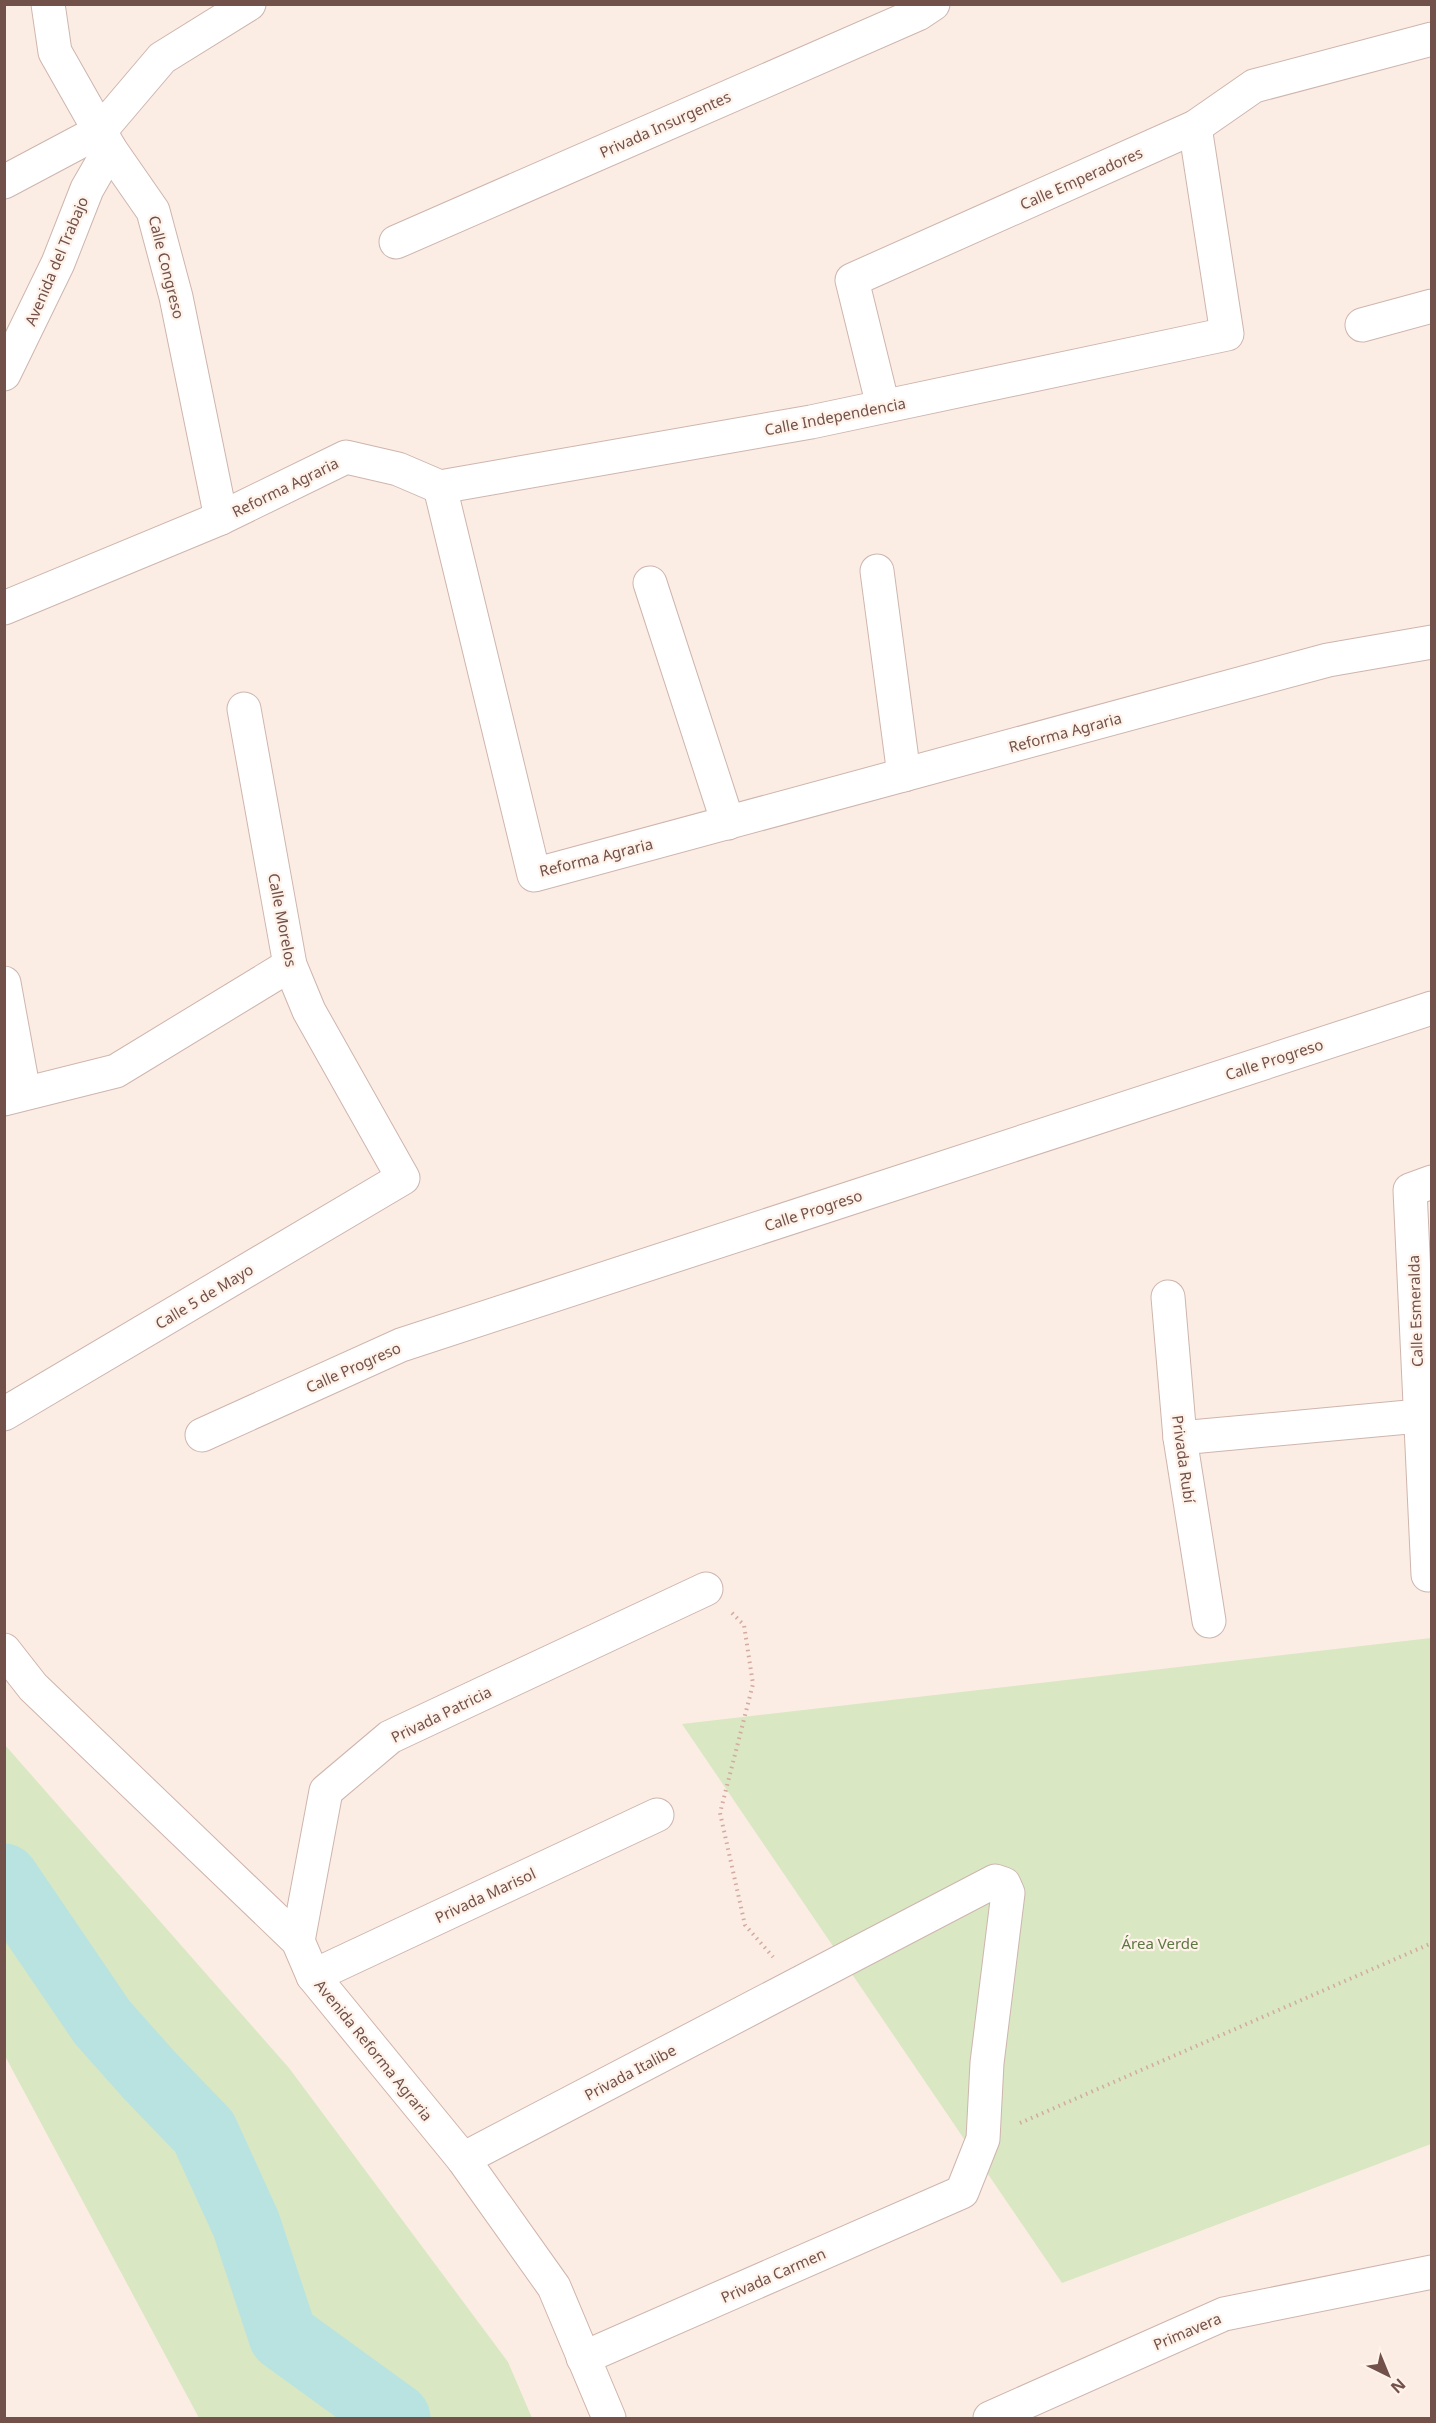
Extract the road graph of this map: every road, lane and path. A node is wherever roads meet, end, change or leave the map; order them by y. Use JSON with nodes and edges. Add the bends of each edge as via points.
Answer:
{"nodes":[{"id":1,"x":48,"y":4,"type":"edge"},
{"id":2,"x":249,"y":4,"type":"edge"},
{"id":3,"x":933,"y":4,"type":"edge"},
{"id":4,"x":1431,"y":39,"type":"edge"},
{"id":5,"x":1195,"y":127,"type":"junction"},
{"id":6,"x":105,"y":140,"type":"junction"},
{"id":7,"x":4,"y":182,"type":"edge"},
{"id":8,"x":396,"y":242,"type":"dead end"},
{"id":9,"x":1431,"y":306,"type":"edge"},
{"id":10,"x":1362,"y":325,"type":"dead end"},
{"id":11,"x":4,"y":374,"type":"edge"},
{"id":12,"x":883,"y":406,"type":"junction"},
{"id":13,"x":440,"y":487,"type":"junction"},
{"id":14,"x":221,"y":518,"type":"junction"},
{"id":15,"x":877,"y":571,"type":"dead end"},
{"id":16,"x":650,"y":583,"type":"dead end"},
{"id":17,"x":4,"y":608,"type":"edge"},
{"id":18,"x":1431,"y":642,"type":"edge"},
{"id":19,"x":244,"y":709,"type":"dead end"},
{"id":20,"x":904,"y":776,"type":"junction"},
{"id":21,"x":728,"y":823,"type":"junction"},
{"id":22,"x":290,"y":964,"type":"junction"},
{"id":23,"x":4,"y":983,"type":"edge"},
{"id":24,"x":1431,"y":1008,"type":"edge"},
{"id":25,"x":14,"y":1096,"type":"edge"},
{"id":26,"x":403,"y":1178,"type":"joint"},
{"id":27,"x":1420,"y":1186,"type":"edge"},
{"id":28,"x":1168,"y":1297,"type":"dead end"},
{"id":29,"x":4,"y":1414,"type":"edge"},
{"id":30,"x":1419,"y":1416,"type":"junction"},
{"id":31,"x":202,"y":1435,"type":"dead end"},
{"id":32,"x":1179,"y":1438,"type":"junction"},
{"id":33,"x":1428,"y":1575,"type":"dead end"},
{"id":34,"x":706,"y":1589,"type":"joint"},
{"id":35,"x":1209,"y":1621,"type":"dead end"},
{"id":36,"x":4,"y":1650,"type":"edge"},
{"id":37,"x":657,"y":1815,"type":"dead end"},
{"id":38,"x":298,"y":1941,"type":"junction"},
{"id":39,"x":1431,"y":1943,"type":"edge"},
{"id":40,"x":314,"y":1976,"type":"junction"},
{"id":41,"x":797,"y":1985,"type":"junction"},
{"id":42,"x":983,"y":2139,"type":"junction"},
{"id":43,"x":463,"y":2159,"type":"junction"},
{"id":44,"x":962,"y":2192,"type":"joint"},
{"id":45,"x":1431,"y":2272,"type":"edge"},
{"id":46,"x":583,"y":2358,"type":"junction"},
{"id":47,"x":609,"y":2418,"type":"edge"},
{"id":48,"x":990,"y":2418,"type":"edge"}],
"edges":[{"from":1,"to":6,"type":"street","name":"Calle Congreso","via":[[56,52]]},
{"from":2,"to":6,"type":"street","via":[[162,58]]},
{"from":3,"to":8,"type":"street","name":"Privada Insurgentes","via":[[918,14]]},
{"from":4,"to":5,"type":"street","name":"Calle Emperadores","via":[[1254,86]]},
{"from":5,"to":12,"type":"street","name":"Calle Emperadores","via":[[852,280]]},
{"from":5,"to":12,"type":"street","name":"Calle Independencia","via":[[1227,334]]},
{"from":6,"to":7,"type":"street"},
{"from":6,"to":11,"type":"street","name":"Avenida del Trabajo","via":[[58,263]]},
{"from":6,"to":14,"type":"street","name":"Calle Congreso","via":[[153,211],[176,297]]},
{"from":9,"to":10,"type":"street"},
{"from":12,"to":13,"type":"street","name":"Calle Independencia"},
{"from":13,"to":14,"type":"street","name":"Reforma Agraria","via":[[398,469],[346,457]]},
{"from":13,"to":21,"type":"street","name":"Reforma Agraria","via":[[534,875]]},
{"from":14,"to":17,"type":"street","name":"Reforma Agraria"},
{"from":15,"to":20,"type":"street"},
{"from":16,"to":21,"type":"street"},
{"from":18,"to":20,"type":"street","name":"Reforma Agraria","via":[[1328,660]]},
{"from":19,"to":22,"type":"street","name":"Calle Morelos"},
{"from":20,"to":21,"type":"street","name":"Reforma Agraria"},
{"from":22,"to":25,"type":"street","via":[[116,1071]]},
{"from":22,"to":26,"type":"street","name":"Calle Morelos","via":[[309,1011]]},
{"from":23,"to":25,"type":"street"},
{"from":24,"to":31,"type":"street","name":"Calle Progreso","via":[[401,1345]]},
{"from":26,"to":29,"type":"street","name":"Calle 5 de Mayo"},
{"from":27,"to":30,"type":"street","name":"Calle Esmeralda"},
{"from":28,"to":32,"type":"street","name":"Privada Rubí"},
{"from":30,"to":32,"type":"street"},
{"from":30,"to":33,"type":"street","name":"Calle Esmeralda"},
{"from":32,"to":35,"type":"street","name":"Privada Rubí"},
{"from":34,"to":38,"type":"street","name":"Privada Patricia","via":[[390,1737],[326,1791]]},
{"from":34,"to":41,"type":"path","via":[[744,1625],[753,1683],[720,1813],[745,1925]]},
{"from":36,"to":38,"type":"street","name":"Avenida Reforma Agraria","via":[[33,1687]]},
{"from":37,"to":40,"type":"street","name":"Privada Marisol"},
{"from":38,"to":40,"type":"street","name":"Avenida Reforma Agraria"},
{"from":39,"to":42,"type":"path"},
{"from":40,"to":43,"type":"street","name":"Avenida Reforma Agraria"},
{"from":41,"to":42,"type":"street","name":"Privada Italibe","via":[[995,1881],[1004,1884],[1008,1893],[987,2062]]},
{"from":41,"to":43,"type":"street","name":"Privada Italibe"},
{"from":42,"to":44,"type":"street","name":"Privada Italibe"},
{"from":43,"to":46,"type":"street","name":"Avenida Reforma Agraria","via":[[554,2287]]},
{"from":44,"to":46,"type":"street","name":"Privada Carmen"},
{"from":45,"to":48,"type":"street","name":"Primavera","via":[[1224,2314]]},
{"from":46,"to":47,"type":"street","name":"Avenida Reforma Agraria"}]}
